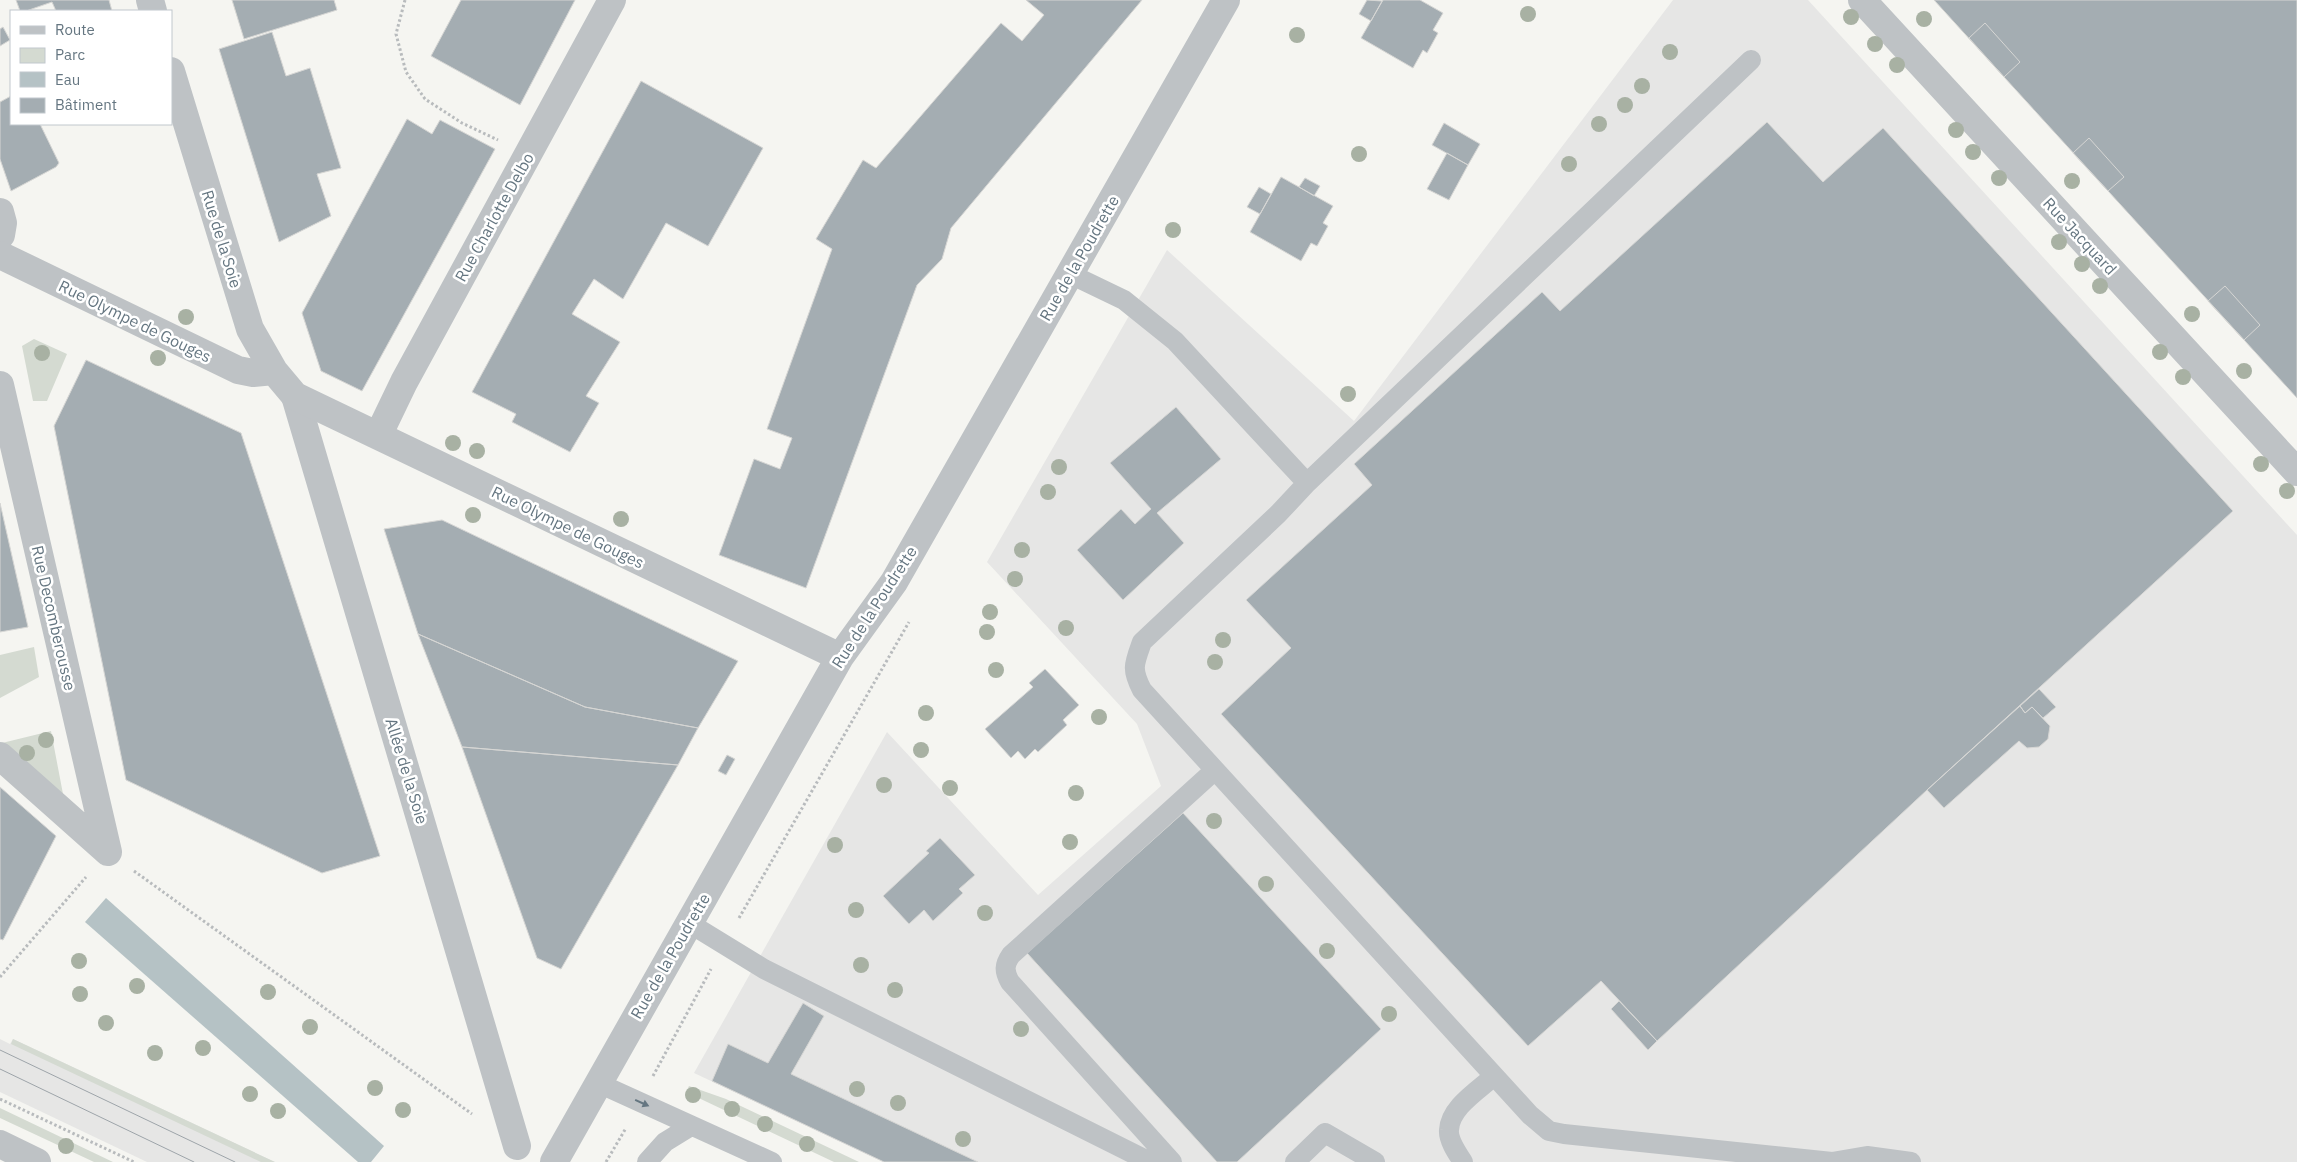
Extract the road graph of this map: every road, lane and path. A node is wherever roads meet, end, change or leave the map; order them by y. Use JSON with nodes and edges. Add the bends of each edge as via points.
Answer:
{"nodes":[{"id":1,"x":405,"y":0,"type":"edge"},
{"id":2,"x":612,"y":0,"type":"edge"},
{"id":3,"x":1226,"y":0,"type":"edge"},
{"id":4,"x":1862,"y":0,"type":"edge"},
{"id":5,"x":1751,"y":60,"type":"dead end"},
{"id":6,"x":172,"y":74,"type":"edge"},
{"id":7,"x":499,"y":140,"type":"dead end"},
{"id":8,"x":0,"y":212,"type":"edge"},
{"id":9,"x":1,"y":235,"type":"edge"},
{"id":10,"x":0,"y":255,"type":"edge"},
{"id":11,"x":1070,"y":274,"type":"junction"},
{"id":12,"x":274,"y":371,"type":"junction"},
{"id":13,"x":0,"y":385,"type":"edge"},
{"id":14,"x":295,"y":396,"type":"junction"},
{"id":15,"x":378,"y":436,"type":"junction"},
{"id":16,"x":2297,"y":472,"type":"edge"},
{"id":17,"x":1307,"y":483,"type":"junction"},
{"id":18,"x":840,"y":657,"type":"junction"},
{"id":19,"x":0,"y":756,"type":"edge"},
{"id":20,"x":1215,"y":770,"type":"junction"},
{"id":21,"x":108,"y":852,"type":"junction"},
{"id":22,"x":689,"y":922,"type":"junction"},
{"id":23,"x":0,"y":977,"type":"edge"},
{"id":24,"x":1494,"y":1076,"type":"junction"},
{"id":25,"x":598,"y":1083,"type":"junction"},
{"id":26,"x":0,"y":1098,"type":"edge"},
{"id":27,"x":692,"y":1126,"type":"junction"},
{"id":28,"x":0,"y":1144,"type":"edge"},
{"id":29,"x":517,"y":1146,"type":"joint"},
{"id":30,"x":37,"y":1162,"type":"edge"},
{"id":31,"x":134,"y":1162,"type":"edge"},
{"id":32,"x":554,"y":1162,"type":"edge"},
{"id":33,"x":647,"y":1162,"type":"edge"},
{"id":34,"x":772,"y":1162,"type":"edge"},
{"id":35,"x":1150,"y":1162,"type":"edge"},
{"id":36,"x":1172,"y":1162,"type":"edge"},
{"id":37,"x":1294,"y":1162,"type":"edge"},
{"id":38,"x":1375,"y":1162,"type":"edge"},
{"id":39,"x":1462,"y":1162,"type":"edge"},
{"id":40,"x":1911,"y":1162,"type":"edge"}],
"edges":[{"from":1,"to":7,"type":"path","via":[[396,34],[406,72],[425,99],[462,124]]},
{"from":2,"to":15,"type":"street","name":"Rue Charlotte Delbo","via":[[404,382]]},
{"from":3,"to":11,"type":"street","name":"Rue de la Poudrette"},
{"from":4,"to":16,"type":"street","name":"Rue Jacquard"},
{"from":5,"to":17,"type":"lane"},
{"from":6,"to":12,"type":"street","name":"Rue de la Soie","via":[[250,329]]},
{"from":8,"to":9,"type":"street","via":[[3,223]]},
{"from":10,"to":12,"type":"street","name":"Rue Olympe de Gouges","via":[[238,370],[253,373]]},
{"from":11,"to":17,"type":"lane","via":[[1124,300],[1175,341]]},
{"from":11,"to":18,"type":"street","name":"Rue de la Poudrette","via":[[894,582]]},
{"from":12,"to":14,"type":"street","name":"Rue de la Soie"},
{"from":13,"to":21,"type":"street","name":"Rue Decomberousse"},
{"from":14,"to":15,"type":"street","name":"Rue Olympe de Gouges"},
{"from":14,"to":29,"type":"street","name":"Allée de la Soie"},
{"from":15,"to":18,"type":"street","name":"Rue Olympe de Gouges"},
{"from":17,"to":20,"type":"lane","via":[[1142,642],[1136,659],[1133,674],[1142,690]]},
{"from":18,"to":22,"type":"street","name":"Rue de la Poudrette"},
{"from":19,"to":21,"type":"street"},
{"from":20,"to":24,"type":"lane"},
{"from":20,"to":36,"type":"lane","via":[[1005,963],[1005,973],[1010,982]]},
{"from":21,"to":23,"type":"path"},
{"from":21,"to":29,"type":"path"},
{"from":22,"to":25,"type":"street","name":"Rue de la Poudrette"},
{"from":22,"to":35,"type":"lane","via":[[764,969]]},
{"from":24,"to":39,"type":"lane","via":[[1457,1110],[1451,1120],[1449,1131]]},
{"from":24,"to":40,"type":"lane","via":[[1530,1115],[1550,1131],[1564,1134],[1832,1162],[1867,1156]]},
{"from":25,"to":27,"type":"lane","one_way":true},
{"from":25,"to":32,"type":"street","name":"Rue de la Poudrette"},
{"from":26,"to":31,"type":"path"},
{"from":27,"to":33,"type":"lane","via":[[664,1142]]},
{"from":27,"to":34,"type":"lane"},
{"from":28,"to":30,"type":"street"},
{"from":37,"to":38,"type":"lane","via":[[1325,1133]]}]}
